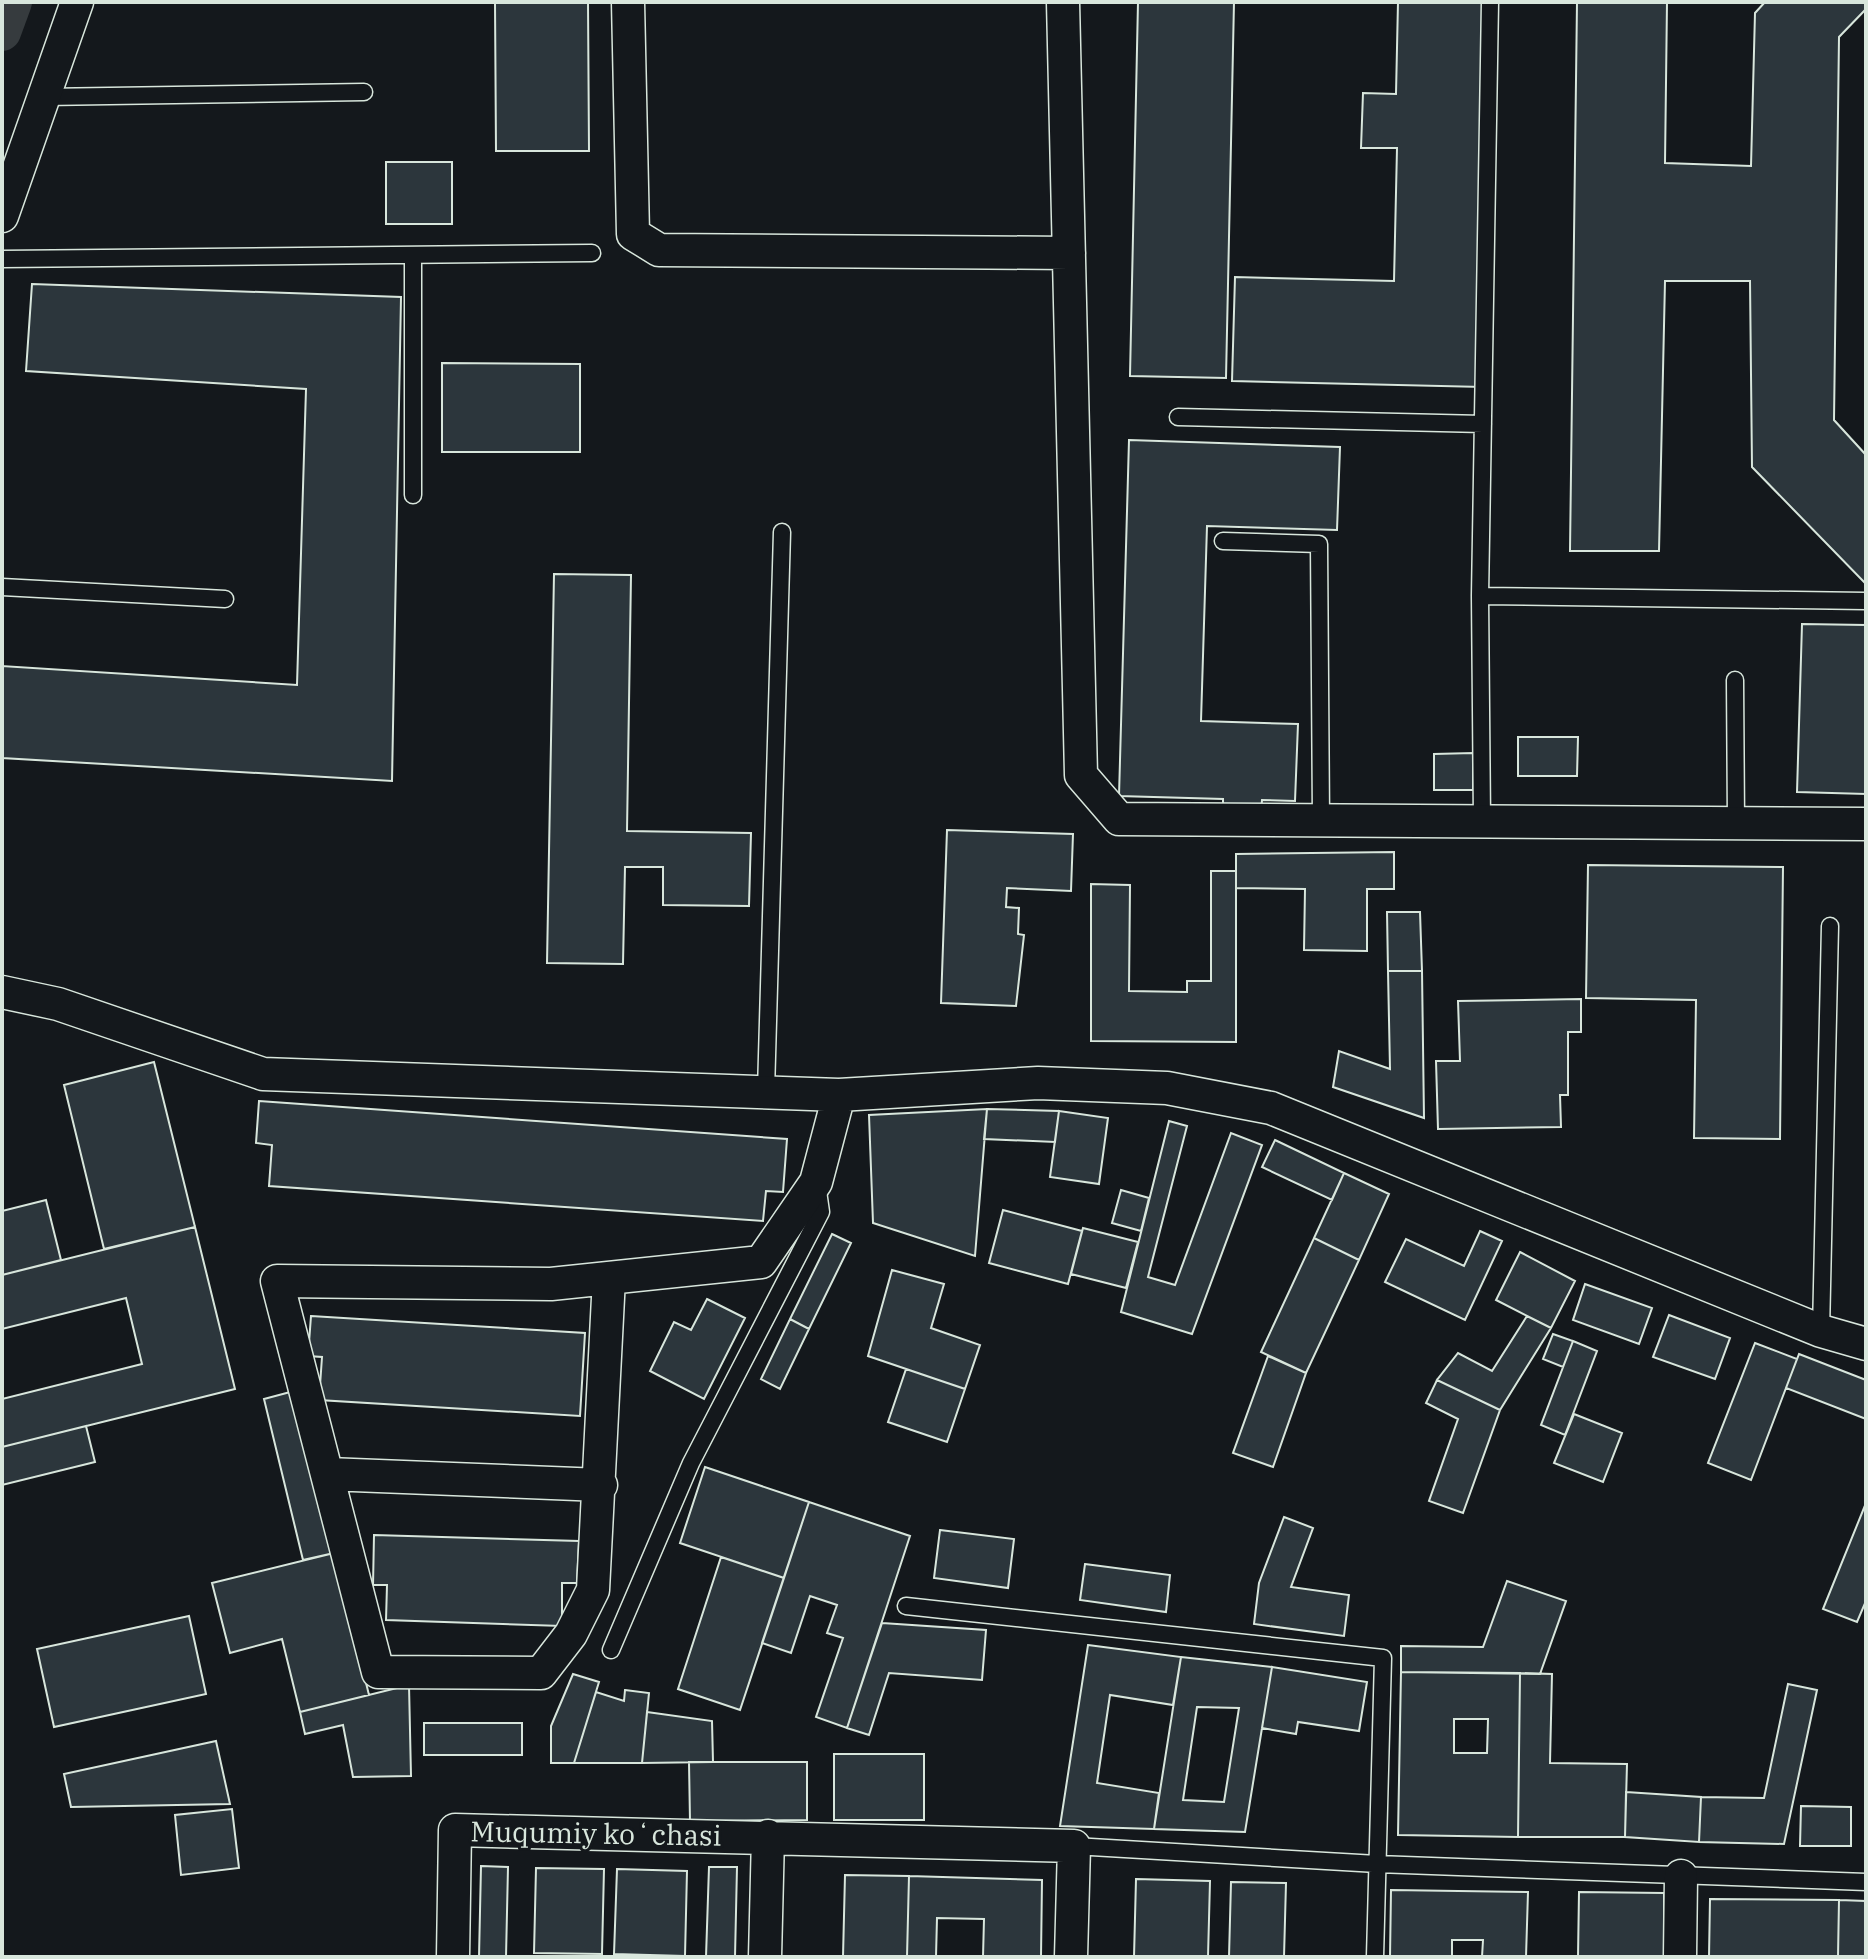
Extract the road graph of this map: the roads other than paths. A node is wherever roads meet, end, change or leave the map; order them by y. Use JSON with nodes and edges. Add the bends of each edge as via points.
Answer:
{"nodes":[{"id":1,"x":77,"y":2,"type":"edge"},
{"id":2,"x":628,"y":2,"type":"edge"},
{"id":3,"x":1063,"y":2,"type":"edge"},
{"id":4,"x":1490,"y":2,"type":"edge"},
{"id":5,"x":364,"y":92,"type":"dead end"},
{"id":6,"x":44,"y":97,"type":"junction"},
{"id":7,"x":2,"y":216,"type":"edge"},
{"id":8,"x":592,"y":253,"type":"dead end"},
{"id":9,"x":1069,"y":253,"type":"junction"},
{"id":10,"x":413,"y":255,"type":"junction"},
{"id":11,"x":2,"y":259,"type":"edge"},
{"id":12,"x":1178,"y":417,"type":"dead end"},
{"id":13,"x":1483,"y":424,"type":"junction"},
{"id":14,"x":413,"y":495,"type":"dead end"},
{"id":15,"x":782,"y":532,"type":"dead end"},
{"id":16,"x":1223,"y":541,"type":"dead end"},
{"id":17,"x":2,"y":587,"type":"edge"},
{"id":18,"x":1480,"y":596,"type":"junction"},
{"id":19,"x":225,"y":599,"type":"dead end"},
{"id":20,"x":1866,"y":601,"type":"edge"},
{"id":21,"x":1735,"y":680,"type":"dead end"},
{"id":22,"x":1321,"y":820,"type":"junction"},
{"id":23,"x":1482,"y":821,"type":"junction"},
{"id":24,"x":1736,"y":823,"type":"junction"},
{"id":25,"x":1866,"y":824,"type":"edge"},
{"id":26,"x":1830,"y":926,"type":"dead end"},
{"id":27,"x":2,"y":992,"type":"edge"},
{"id":28,"x":766,"y":1091,"type":"junction"},
{"id":29,"x":839,"y":1095,"type":"junction"},
{"id":30,"x":816,"y":1182,"type":"junction"},
{"id":31,"x":609,"y":1278,"type":"junction"},
{"id":32,"x":1821,"y":1331,"type":"junction"},
{"id":33,"x":1866,"y":1344,"type":"edge"},
{"id":34,"x":328,"y":1474,"type":"junction"},
{"id":35,"x":601,"y":1485,"type":"junction"},
{"id":36,"x":906,"y":1606,"type":"dead end"},
{"id":37,"x":611,"y":1650,"type":"dead end"},
{"id":38,"x":768,"y":1836,"type":"junction"},
{"id":39,"x":1074,"y":1846,"type":"junction"},
{"id":40,"x":1377,"y":1864,"type":"junction"},
{"id":41,"x":1681,"y":1876,"type":"junction"},
{"id":42,"x":1866,"y":1882,"type":"edge"},
{"id":43,"x":453,"y":1957,"type":"edge"},
{"id":44,"x":765,"y":1957,"type":"edge"},
{"id":45,"x":1071,"y":1957,"type":"edge"},
{"id":46,"x":1375,"y":1957,"type":"edge"},
{"id":47,"x":1680,"y":1957,"type":"edge"}],
"edges":[{"from":1,"to":6,"type":"street"},
{"from":2,"to":9,"type":"street","via":[[633,234],[659,250]]},
{"from":3,"to":9,"type":"street"},
{"from":4,"to":13,"type":"lane"},
{"from":5,"to":6,"type":"lane"},
{"from":6,"to":7,"type":"street"},
{"from":8,"to":10,"type":"lane"},
{"from":9,"to":22,"type":"street","via":[[1081,775],[1119,819]]},
{"from":10,"to":11,"type":"lane"},
{"from":10,"to":14,"type":"lane"},
{"from":12,"to":13,"type":"lane"},
{"from":13,"to":18,"type":"lane"},
{"from":15,"to":28,"type":"lane"},
{"from":16,"to":22,"type":"lane","via":[[1319,544]]},
{"from":17,"to":19,"type":"lane"},
{"from":18,"to":20,"type":"lane"},
{"from":18,"to":23,"type":"lane"},
{"from":21,"to":24,"type":"lane"},
{"from":22,"to":23,"type":"street"},
{"from":23,"to":24,"type":"street"},
{"from":24,"to":25,"type":"street"},
{"from":26,"to":32,"type":"lane"},
{"from":27,"to":28,"type":"street","via":[[58,1004],[263,1074]]},
{"from":28,"to":29,"type":"street"},
{"from":29,"to":30,"type":"street"},
{"from":29,"to":32,"type":"street","via":[[1038,1083],[1167,1088],[1271,1108]]},
{"from":30,"to":31,"type":"street","via":[[761,1262]]},
{"from":30,"to":37,"type":"lane","via":[[821,1212],[691,1463]]},
{"from":31,"to":34,"type":"street","via":[[551,1284],[277,1281]]},
{"from":31,"to":35,"type":"street"},
{"from":32,"to":33,"type":"street"},
{"from":34,"to":35,"type":"street"},
{"from":34,"to":35,"type":"street","via":[[378,1672],[541,1673],[571,1634],[593,1590]]},
{"from":36,"to":40,"type":"lane","via":[[1383,1658]]},
{"from":38,"to":39,"type":"street"},
{"from":38,"to":43,"type":"street","name":"Muqumiy koʻchasi","via":[[455,1830]]},
{"from":38,"to":44,"type":"street"},
{"from":39,"to":40,"type":"lane"},
{"from":39,"to":45,"type":"street"},
{"from":40,"to":41,"type":"lane"},
{"from":40,"to":46,"type":"lane"},
{"from":41,"to":42,"type":"lane"},
{"from":41,"to":47,"type":"street"}]}
